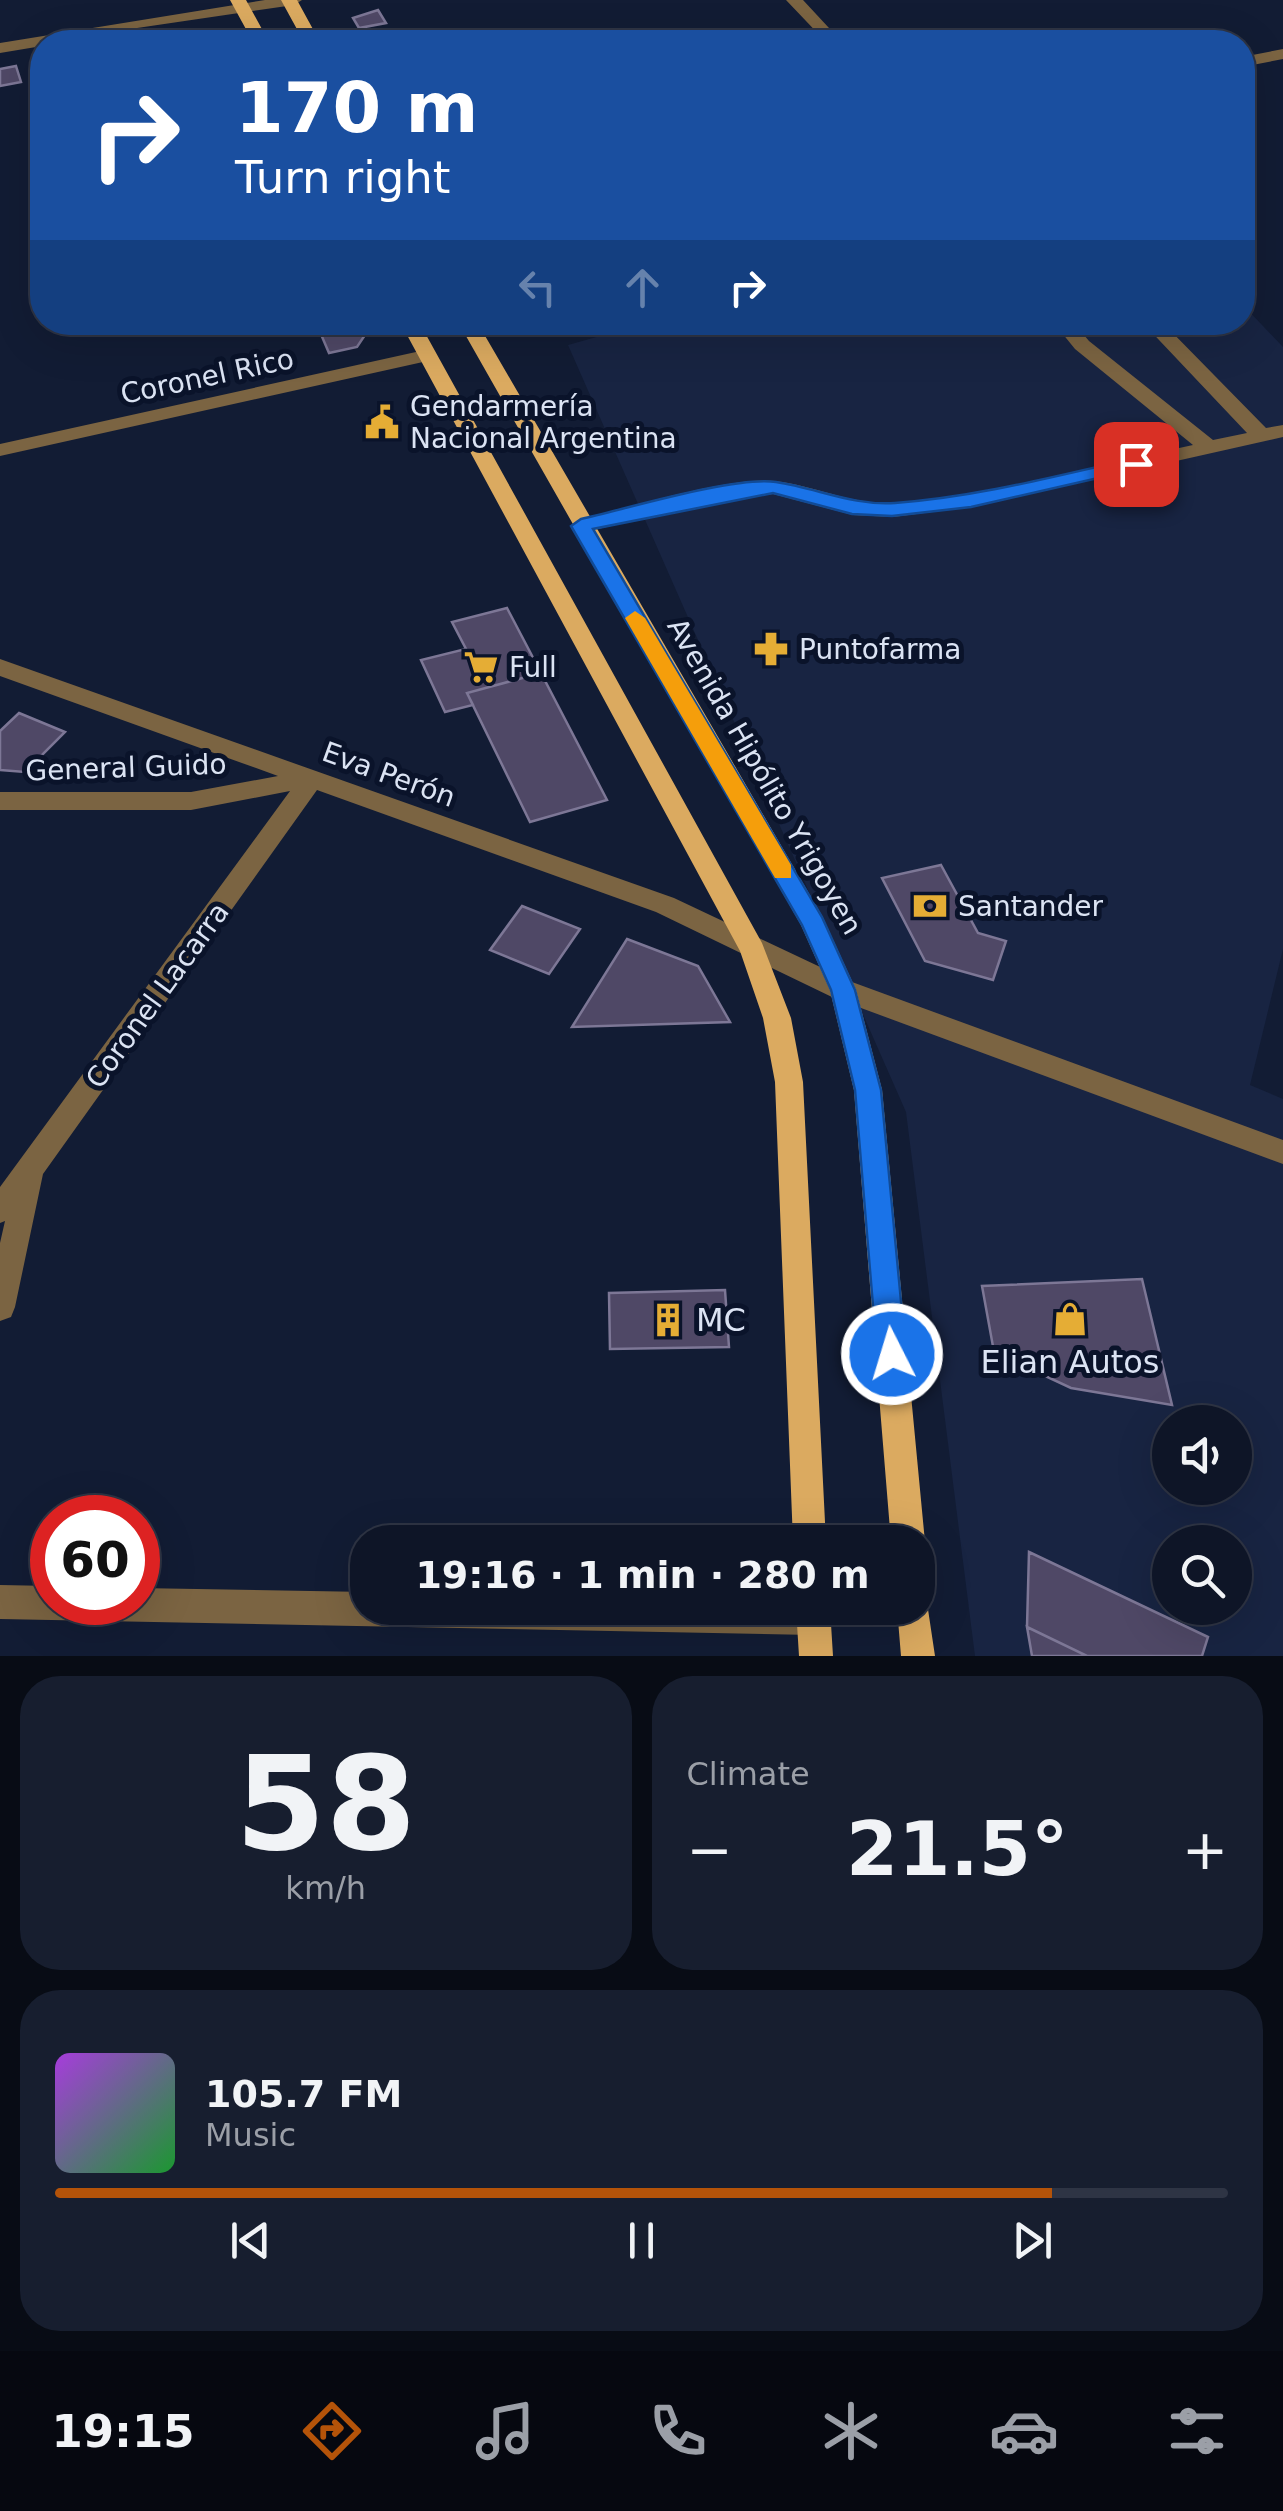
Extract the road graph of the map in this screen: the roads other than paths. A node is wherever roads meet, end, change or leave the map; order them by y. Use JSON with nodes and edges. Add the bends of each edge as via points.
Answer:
{"nodes":[{"id":1,"x":291,"y":0,"type":"edge"},
{"id":2,"x":794,"y":0,"type":"edge"},
{"id":3,"x":241,"y":4,"type":"edge"},
{"id":4,"x":99,"y":30,"type":"edge"},
{"id":5,"x":255,"y":30,"type":"edge"},
{"id":6,"x":306,"y":30,"type":"edge"},
{"id":7,"x":823,"y":30,"type":"edge"},
{"id":8,"x":30,"y":43,"type":"edge"},
{"id":9,"x":0,"y":48,"type":"edge"},
{"id":10,"x":1283,"y":54,"type":"edge"},
{"id":11,"x":1255,"y":59,"type":"edge"},
{"id":12,"x":414,"y":335,"type":"edge"},
{"id":13,"x":474,"y":335,"type":"edge"},
{"id":14,"x":1073,"y":335,"type":"edge"},
{"id":15,"x":1165,"y":335,"type":"edge"},
{"id":16,"x":425,"y":356,"type":"junction"},
{"id":17,"x":1272,"y":433,"type":"edge"},
{"id":18,"x":1210,"y":448,"type":"junction"},
{"id":19,"x":0,"y":450,"type":"edge"},
{"id":20,"x":581,"y":526,"type":"junction"},
{"id":21,"x":0,"y":666,"type":"edge"},
{"id":22,"x":313,"y":778,"type":"junction"},
{"id":23,"x":0,"y":801,"type":"edge"},
{"id":24,"x":753,"y":950,"type":"junction"},
{"id":25,"x":843,"y":990,"type":"junction"},
{"id":26,"x":1283,"y":1152,"type":"edge"},
{"id":27,"x":32,"y":1167,"type":"junction"},
{"id":28,"x":0,"y":1210,"type":"edge"},
{"id":29,"x":0,"y":1307,"type":"edge"},
{"id":30,"x":809,"y":1525,"type":"edge"},
{"id":31,"x":906,"y":1525,"type":"edge"},
{"id":32,"x":0,"y":1602,"type":"edge"},
{"id":33,"x":350,"y":1607,"type":"edge"},
{"id":34,"x":814,"y":1625,"type":"edge"},
{"id":35,"x":915,"y":1625,"type":"edge"},
{"id":36,"x":816,"y":1656,"type":"edge"},
{"id":37,"x":918,"y":1656,"type":"edge"}],
"edges":[{"from":1,"to":3,"type":"street"},
{"from":1,"to":6,"type":"main road"},
{"from":2,"to":7,"type":"street"},
{"from":3,"to":4,"type":"street"},
{"from":3,"to":5,"type":"main road"},
{"from":8,"to":9,"type":"street"},
{"from":10,"to":11,"type":"street"},
{"from":12,"to":16,"type":"main road"},
{"from":13,"to":20,"type":"main road","name":"Avenida Hipólito Yrigoyen"},
{"from":14,"to":18,"type":"street"},
{"from":15,"to":17,"type":"street"},
{"from":16,"to":19,"type":"street","name":"Coronel Rico"},
{"from":16,"to":24,"type":"main road"},
{"from":17,"to":18,"type":"street"},
{"from":18,"to":20,"type":"street","via":[[971,500],[892,510],[852,508],[773,487]]},
{"from":20,"to":25,"type":"main road","name":"Avenida Hipólito Yrigoyen","via":[[813,923]]},
{"from":21,"to":22,"type":"street","name":"Eva Perón"},
{"from":22,"to":23,"type":"street","name":"General Guido","via":[[191,800]]},
{"from":22,"to":24,"type":"street","name":"Eva Perón","via":[[665,905]]},
{"from":22,"to":27,"type":"street","name":"Coronel Lacarra"},
{"from":24,"to":25,"type":"street","name":"Eva Perón"},
{"from":24,"to":30,"type":"main road","via":[[777,1018],[789,1082]]},
{"from":25,"to":26,"type":"street","name":"Eva Perón"},
{"from":25,"to":31,"type":"main road","name":"Avenida Hipólito Yrigoyen","via":[[868,1090]]},
{"from":27,"to":28,"type":"street","name":"Coronel Lacarra"},
{"from":27,"to":29,"type":"street"},
{"from":32,"to":33,"type":"street"},
{"from":34,"to":36,"type":"main road"},
{"from":35,"to":37,"type":"main road"}]}
